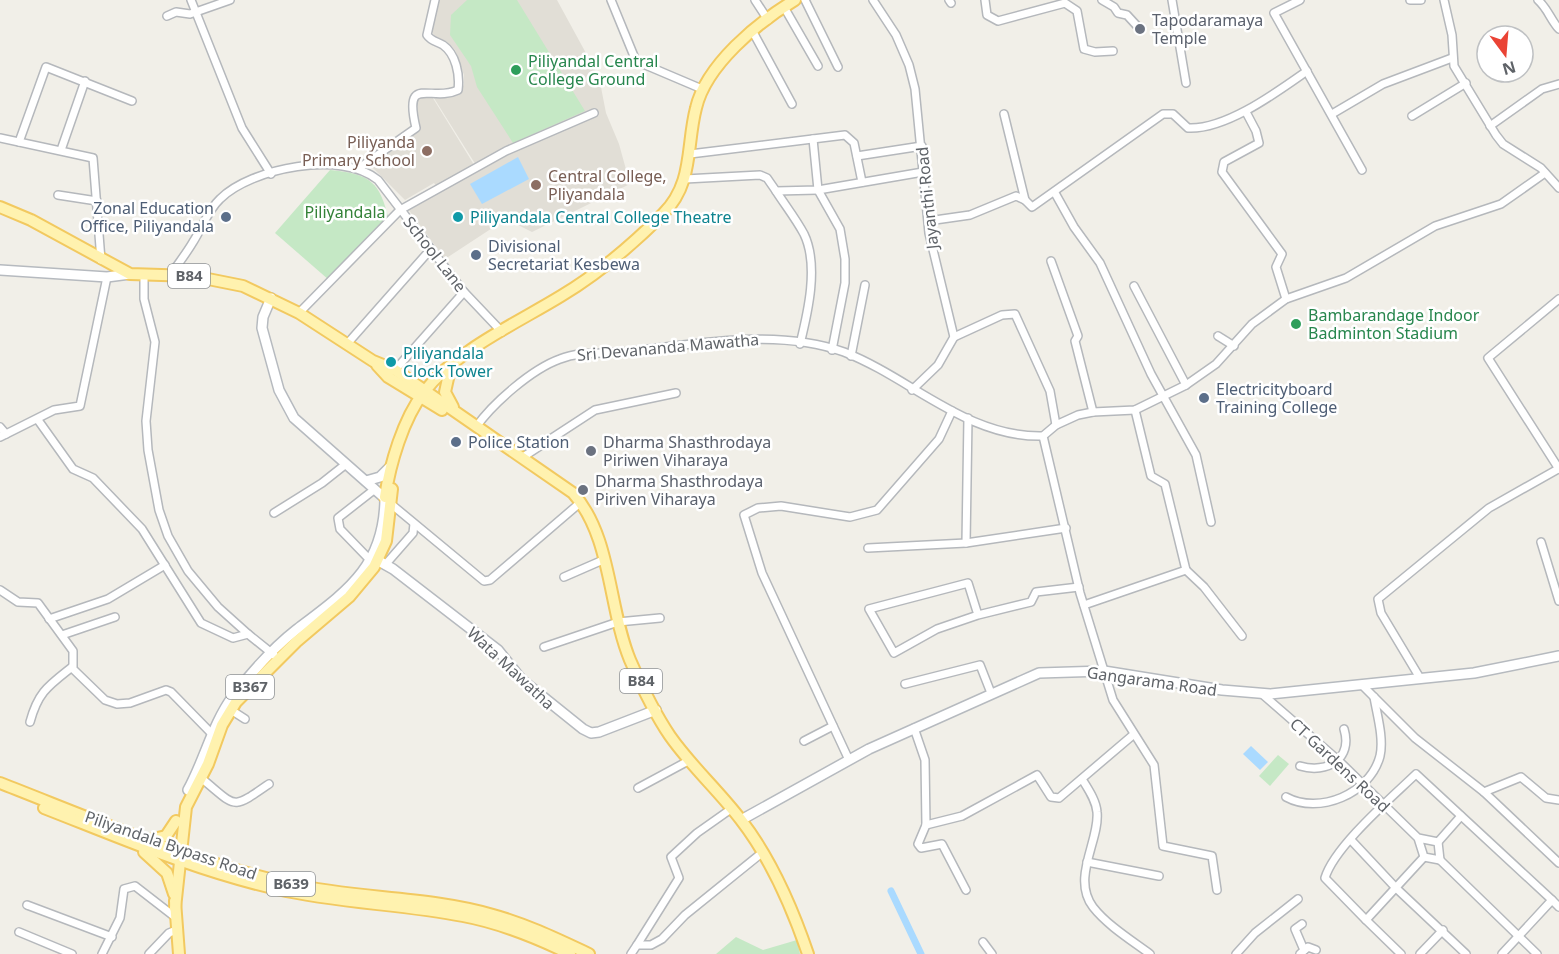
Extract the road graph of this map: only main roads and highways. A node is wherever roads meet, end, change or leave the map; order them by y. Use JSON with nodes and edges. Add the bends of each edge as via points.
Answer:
{"nodes":[{"id":1,"x":795,"y":0,"type":"edge"},
{"id":2,"x":0,"y":207,"type":"edge"},
{"id":3,"x":486,"y":341,"type":"junction"},
{"id":4,"x":374,"y":361,"type":"junction"},
{"id":5,"x":449,"y":374,"type":"junction"},
{"id":6,"x":425,"y":396,"type":"junction"},
{"id":7,"x":455,"y":410,"type":"junction"},
{"id":8,"x":474,"y":426,"type":"junction"},
{"id":9,"x":388,"y":501,"type":"junction"},
{"id":10,"x":0,"y":783,"type":"edge"},
{"id":11,"x":0,"y":790,"type":"edge"},
{"id":12,"x":188,"y":790,"type":"road end"},
{"id":13,"x":180,"y":820,"type":"junction"},
{"id":14,"x":145,"y":840,"type":"junction"},
{"id":15,"x":130,"y":842,"type":"junction"},
{"id":16,"x":178,"y":856,"type":"junction"},
{"id":17,"x":207,"y":860,"type":"junction"},
{"id":18,"x":219,"y":873,"type":"junction"},
{"id":19,"x":176,"y":892,"type":"junction"},
{"id":20,"x":179,"y":954,"type":"edge"},
{"id":21,"x":570,"y":954,"type":"edge"},
{"id":22,"x":589,"y":954,"type":"edge"},
{"id":23,"x":808,"y":954,"type":"edge"}],
"edges":[{"from":1,"to":3,"type":"main road","via":[[715,67],[702,89],[685,179],[672,205],[623,251],[562,296]]},
{"from":2,"to":4,"type":"main road","number":"B84","via":[[130,274],[218,279],[243,286],[299,314]]},
{"from":3,"to":5,"type":"main road"},
{"from":3,"to":6,"type":"main road","via":[[452,364]]},
{"from":4,"to":6,"type":"main road","number":"B84","via":[[395,370]]},
{"from":4,"to":6,"type":"main road","number":"B84","via":[[388,377]]},
{"from":5,"to":6,"type":"main road"},
{"from":5,"to":7,"type":"main road","via":[[445,392]]},
{"from":6,"to":7,"type":"main road","number":"B84"},
{"from":6,"to":8,"type":"main road","number":"B84"},
{"from":6,"to":9,"type":"main road","number":"B367","via":[[395,466]]},
{"from":6,"to":9,"type":"main road","number":"B367","via":[[389,468]]},
{"from":7,"to":8,"type":"main road","number":"B84"},
{"from":8,"to":23,"type":"main road","number":"B84","via":[[565,486],[582,502],[594,529],[630,659],[669,735],[763,852]]},
{"from":9,"to":13,"type":"main road","number":"B367","via":[[386,541],[377,562],[349,597],[275,656],[231,710],[213,736],[201,778]]},
{"from":10,"to":14,"type":"main road","name":"Piliyandala Bypass Road","number":"B639"},
{"from":11,"to":15,"type":"main road","name":"Piliyandala Bypass Road","number":"B639"},
{"from":12,"to":13,"type":"main road","number":"B367"},
{"from":13,"to":14,"type":"main road","via":[[166,836]]},
{"from":13,"to":16,"type":"main road","number":"B367"},
{"from":13,"to":17,"type":"main road","via":[[188,845]]},
{"from":14,"to":16,"type":"main road","name":"Piliyandala Bypass Road","number":"B639"},
{"from":15,"to":16,"type":"main road","name":"Piliyandala Bypass Road","number":"B639"},
{"from":15,"to":19,"type":"main road","via":[[157,861]]},
{"from":16,"to":17,"type":"main road","name":"Piliyandala Bypass Road","number":"B639"},
{"from":16,"to":18,"type":"main road","name":"Piliyandala Bypass Road","number":"B639"},
{"from":16,"to":19,"type":"main road","number":"B367"},
{"from":17,"to":22,"type":"main road","name":"Piliyandala Bypass Road","number":"B639","via":[[322,891],[491,914]]},
{"from":18,"to":19,"type":"main road","via":[[188,875]]},
{"from":18,"to":21,"type":"main road","name":"Piliyandala Bypass Road","number":"B639","via":[[322,898],[462,916],[512,929]]},
{"from":19,"to":20,"type":"main road","number":"B367"}]}
